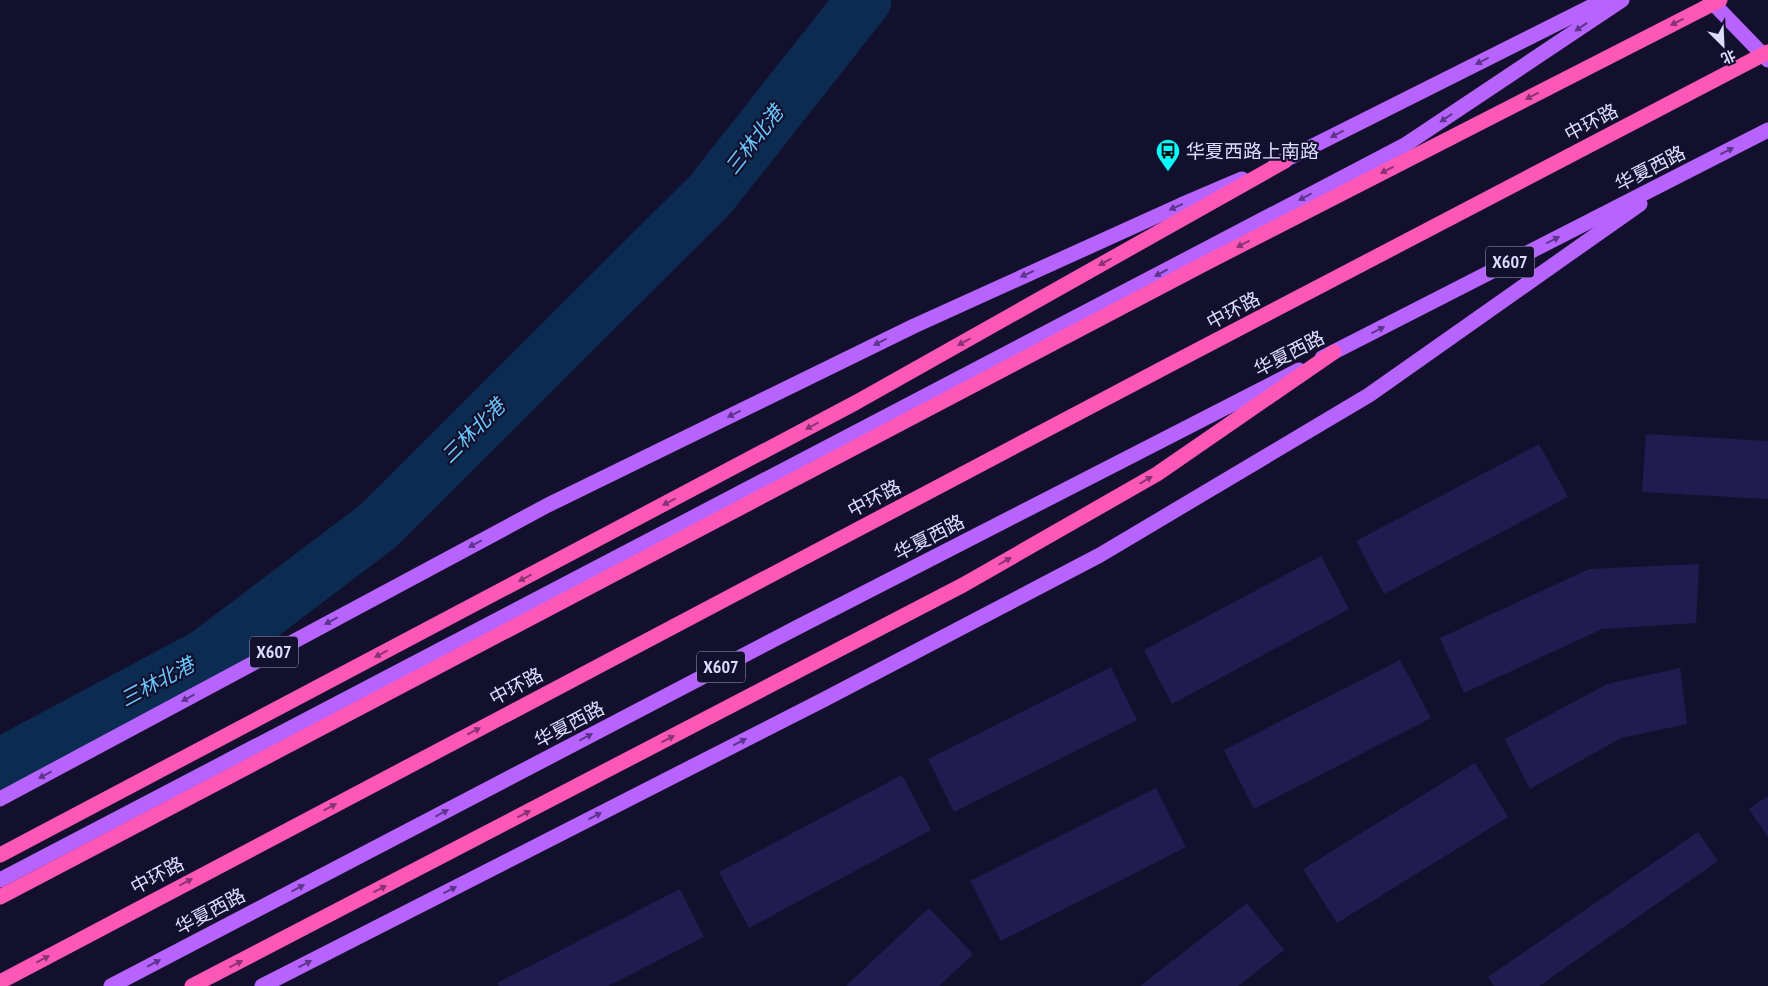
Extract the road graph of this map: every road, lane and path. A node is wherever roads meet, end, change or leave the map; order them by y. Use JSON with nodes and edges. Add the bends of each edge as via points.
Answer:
{"nodes":[{"id":1,"x":1604,"y":0,"type":"edge"},
{"id":2,"x":1622,"y":0,"type":"edge"},
{"id":3,"x":1710,"y":0,"type":"edge"},
{"id":4,"x":1720,"y":0,"type":"edge"},
{"id":5,"x":1768,"y":52,"type":"edge"},
{"id":6,"x":1768,"y":60,"type":"edge"},
{"id":7,"x":1768,"y":130,"type":"edge"},
{"id":8,"x":1285,"y":161,"type":"junction"},
{"id":9,"x":1686,"y":172,"type":"junction"},
{"id":10,"x":1334,"y":352,"type":"junction"},
{"id":11,"x":0,"y":799,"type":"edge"},
{"id":12,"x":0,"y":855,"type":"edge"},
{"id":13,"x":0,"y":880,"type":"edge"},
{"id":14,"x":0,"y":897,"type":"edge"},
{"id":15,"x":0,"y":982,"type":"edge"},
{"id":16,"x":111,"y":986,"type":"edge"},
{"id":17,"x":192,"y":986,"type":"edge"},
{"id":18,"x":262,"y":986,"type":"edge"}],
"edges":[{"from":1,"to":8,"type":"main road","number":"X607","one_way":true},
{"from":2,"to":13,"type":"main road","one_way":true,"via":[[1405,145]]},
{"from":3,"to":6,"type":"main road"},
{"from":4,"to":14,"type":"highway","one_way":true,"bridge":true,"via":[[1204,264]]},
{"from":15,"to":5,"type":"highway","name":"中环路","one_way":true,"bridge":true},
{"from":9,"to":7,"type":"main road","name":"华夏西路","number":"X607","one_way":true},
{"from":8,"to":11,"type":"main road","number":"X607","one_way":true,"via":[[914,326],[548,504]]},
{"from":8,"to":12,"type":"highway","one_way":true,"via":[[855,403]]},
{"from":10,"to":9,"type":"main road","name":"华夏西路","number":"X607","one_way":true},
{"from":18,"to":9,"type":"main road","one_way":true,"via":[[1100,555],[1369,395]]},
{"from":16,"to":10,"type":"main road","name":"华夏西路","number":"X607","one_way":true,"via":[[798,627]]},
{"from":17,"to":10,"type":"highway","one_way":true,"via":[[963,585],[1157,474]]}]}
